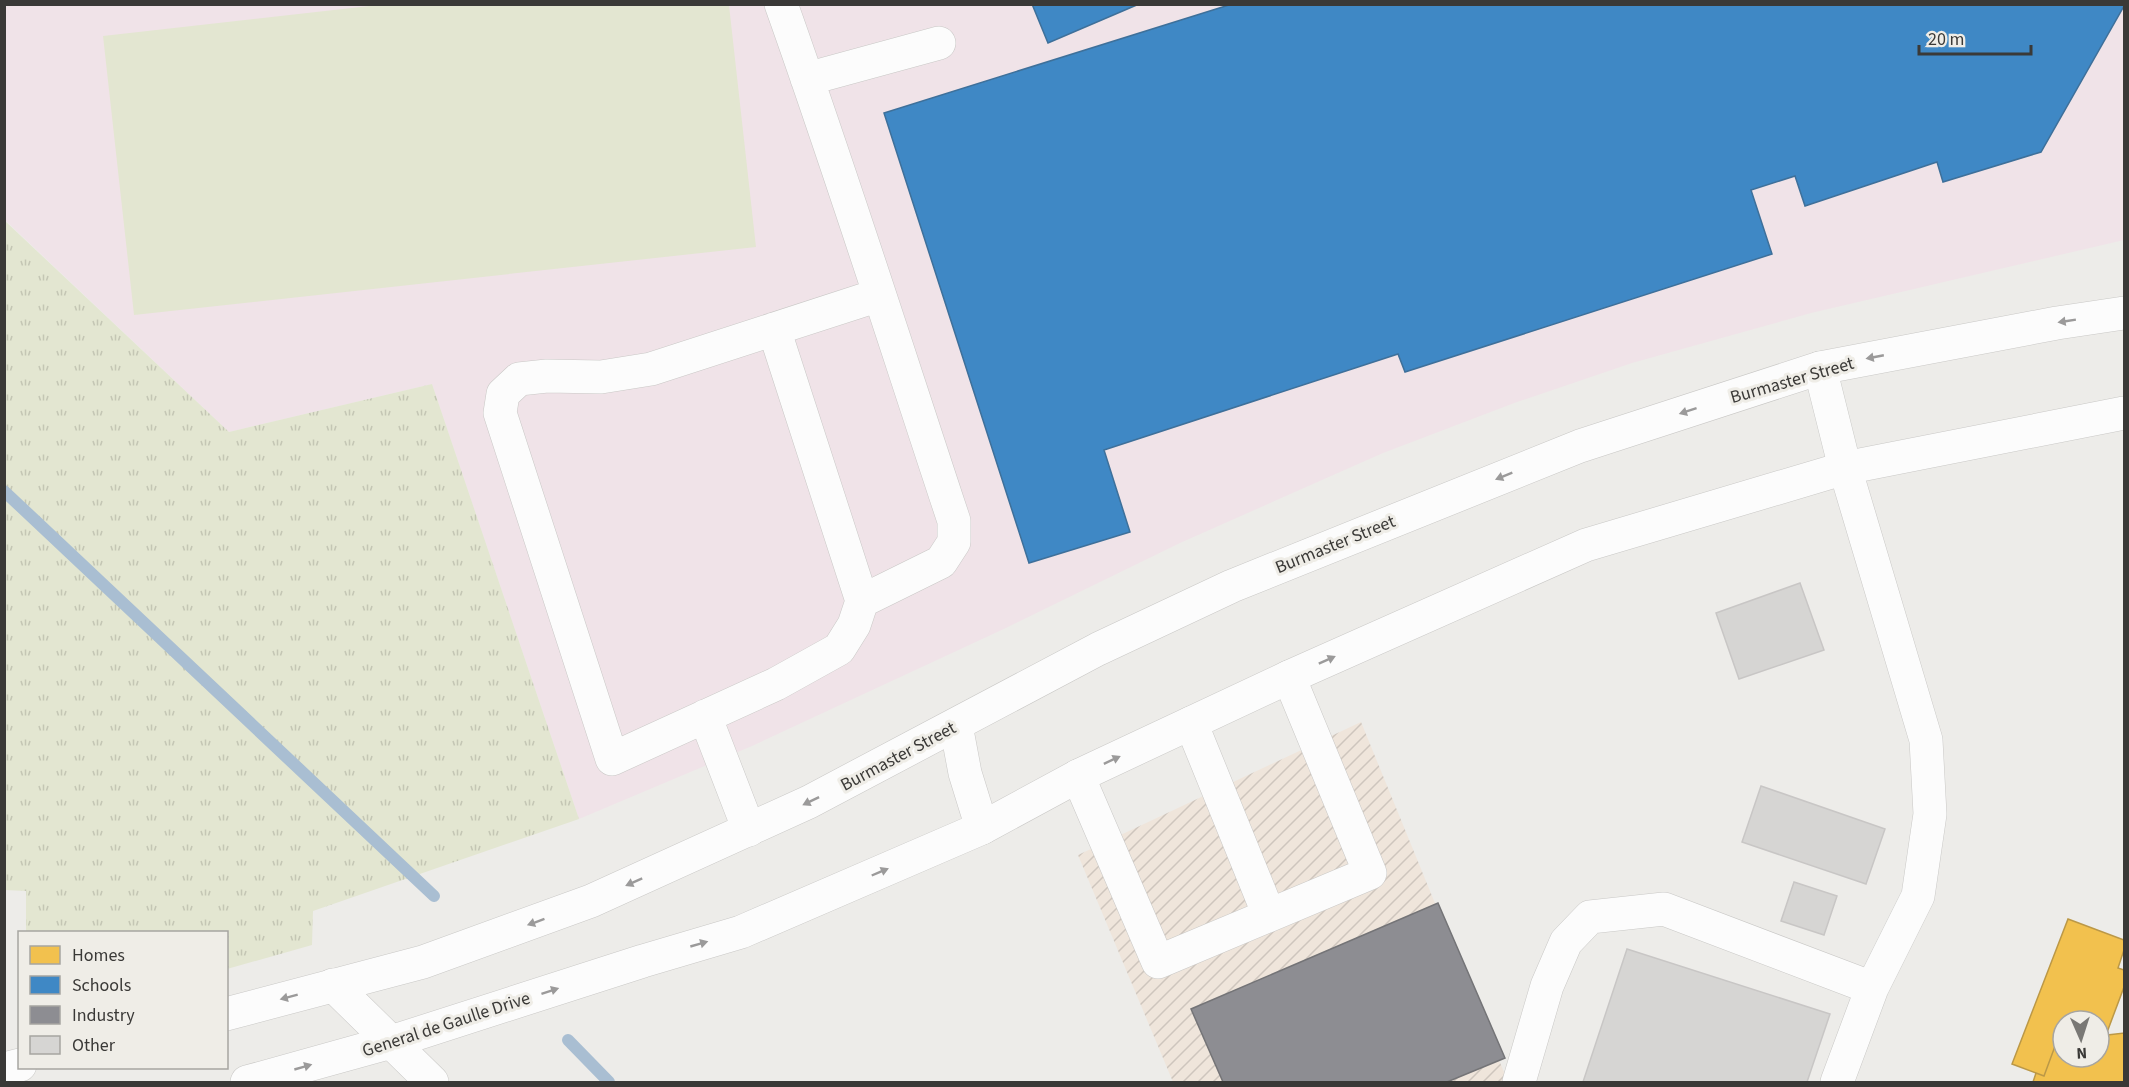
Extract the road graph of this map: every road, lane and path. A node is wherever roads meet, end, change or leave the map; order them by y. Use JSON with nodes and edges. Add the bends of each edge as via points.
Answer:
{"nodes":[{"id":1,"x":781,"y":4,"type":"edge"},
{"id":2,"x":939,"y":43,"type":"dead end"},
{"id":3,"x":807,"y":79,"type":"junction"},
{"id":4,"x":879,"y":296,"type":"junction"},
{"id":5,"x":2124,"y":313,"type":"edge"},
{"id":6,"x":774,"y":329,"type":"junction"},
{"id":7,"x":1820,"y":368,"type":"junction"},
{"id":8,"x":2124,"y":413,"type":"edge"},
{"id":9,"x":1845,"y":468,"type":"junction"},
{"id":10,"x":862,"y":601,"type":"junction"},
{"id":11,"x":1288,"y":677,"type":"junction"},
{"id":12,"x":705,"y":716,"type":"junction"},
{"id":13,"x":1191,"y":723,"type":"junction"},
{"id":14,"x":956,"y":726,"type":"junction"},
{"id":15,"x":1078,"y":776,"type":"junction"},
{"id":16,"x":982,"y":828,"type":"junction"},
{"id":17,"x":749,"y":830,"type":"junction"},
{"id":18,"x":1269,"y":915,"type":"junction"},
{"id":19,"x":333,"y":985,"type":"junction"},
{"id":20,"x":1872,"y":988,"type":"junction"},
{"id":21,"x":228,"y":1013,"type":"edge"},
{"id":22,"x":392,"y":1042,"type":"junction"},
{"id":23,"x":247,"y":1083,"type":"edge"},
{"id":24,"x":432,"y":1083,"type":"edge"},
{"id":25,"x":1519,"y":1083,"type":"edge"},
{"id":26,"x":1837,"y":1083,"type":"edge"}],
"edges":[{"from":1,"to":3,"type":"main road"},
{"from":2,"to":3,"type":"main road"},
{"from":3,"to":4,"type":"main road"},
{"from":4,"to":6,"type":"main road"},
{"from":4,"to":10,"type":"main road","via":[[954,521],[954,542],[941,562]]},
{"from":5,"to":7,"type":"main road","name":"Burmaster Street","one_way":true},
{"from":6,"to":10,"type":"main road"},
{"from":6,"to":12,"type":"main road","via":[[651,369],[601,376],[519,379],[503,394],[500,413],[612,759]]},
{"from":7,"to":9,"type":"main road"},
{"from":7,"to":14,"type":"main road","name":"Burmaster Street","one_way":true,"via":[[1580,446],[1232,586],[1098,649]]},
{"from":8,"to":9,"type":"main road"},
{"from":11,"to":9,"type":"main road","one_way":true,"via":[[1586,545]]},
{"from":9,"to":20,"type":"main road","via":[[1926,740],[1930,814],[1918,896]]},
{"from":10,"to":12,"type":"main road","via":[[854,626],[839,650]]},
{"from":11,"to":13,"type":"main road"},
{"from":11,"to":18,"type":"main road","via":[[1370,873]]},
{"from":12,"to":17,"type":"main road"},
{"from":15,"to":13,"type":"main road","one_way":true},
{"from":13,"to":18,"type":"main road"},
{"from":14,"to":16,"type":"main road"},
{"from":14,"to":17,"type":"main road","name":"Burmaster Street","one_way":true},
{"from":15,"to":16,"type":"main road"},
{"from":15,"to":18,"type":"main road","via":[[1158,962]]},
{"from":22,"to":16,"type":"main road","name":"General de Gaulle Drive","one_way":true,"via":[[741,932]]},
{"from":17,"to":19,"type":"main road","name":"Burmaster Street","one_way":true,"via":[[591,902],[423,962]]},
{"from":19,"to":21,"type":"main road","one_way":true},
{"from":19,"to":22,"type":"main road"},
{"from":20,"to":25,"type":"main road","via":[[1664,909],[1590,917],[1566,942],[1547,986]]},
{"from":20,"to":26,"type":"main road"},
{"from":23,"to":22,"type":"main road","name":"General de Gaulle Drive","one_way":true},
{"from":22,"to":24,"type":"main road"}]}
